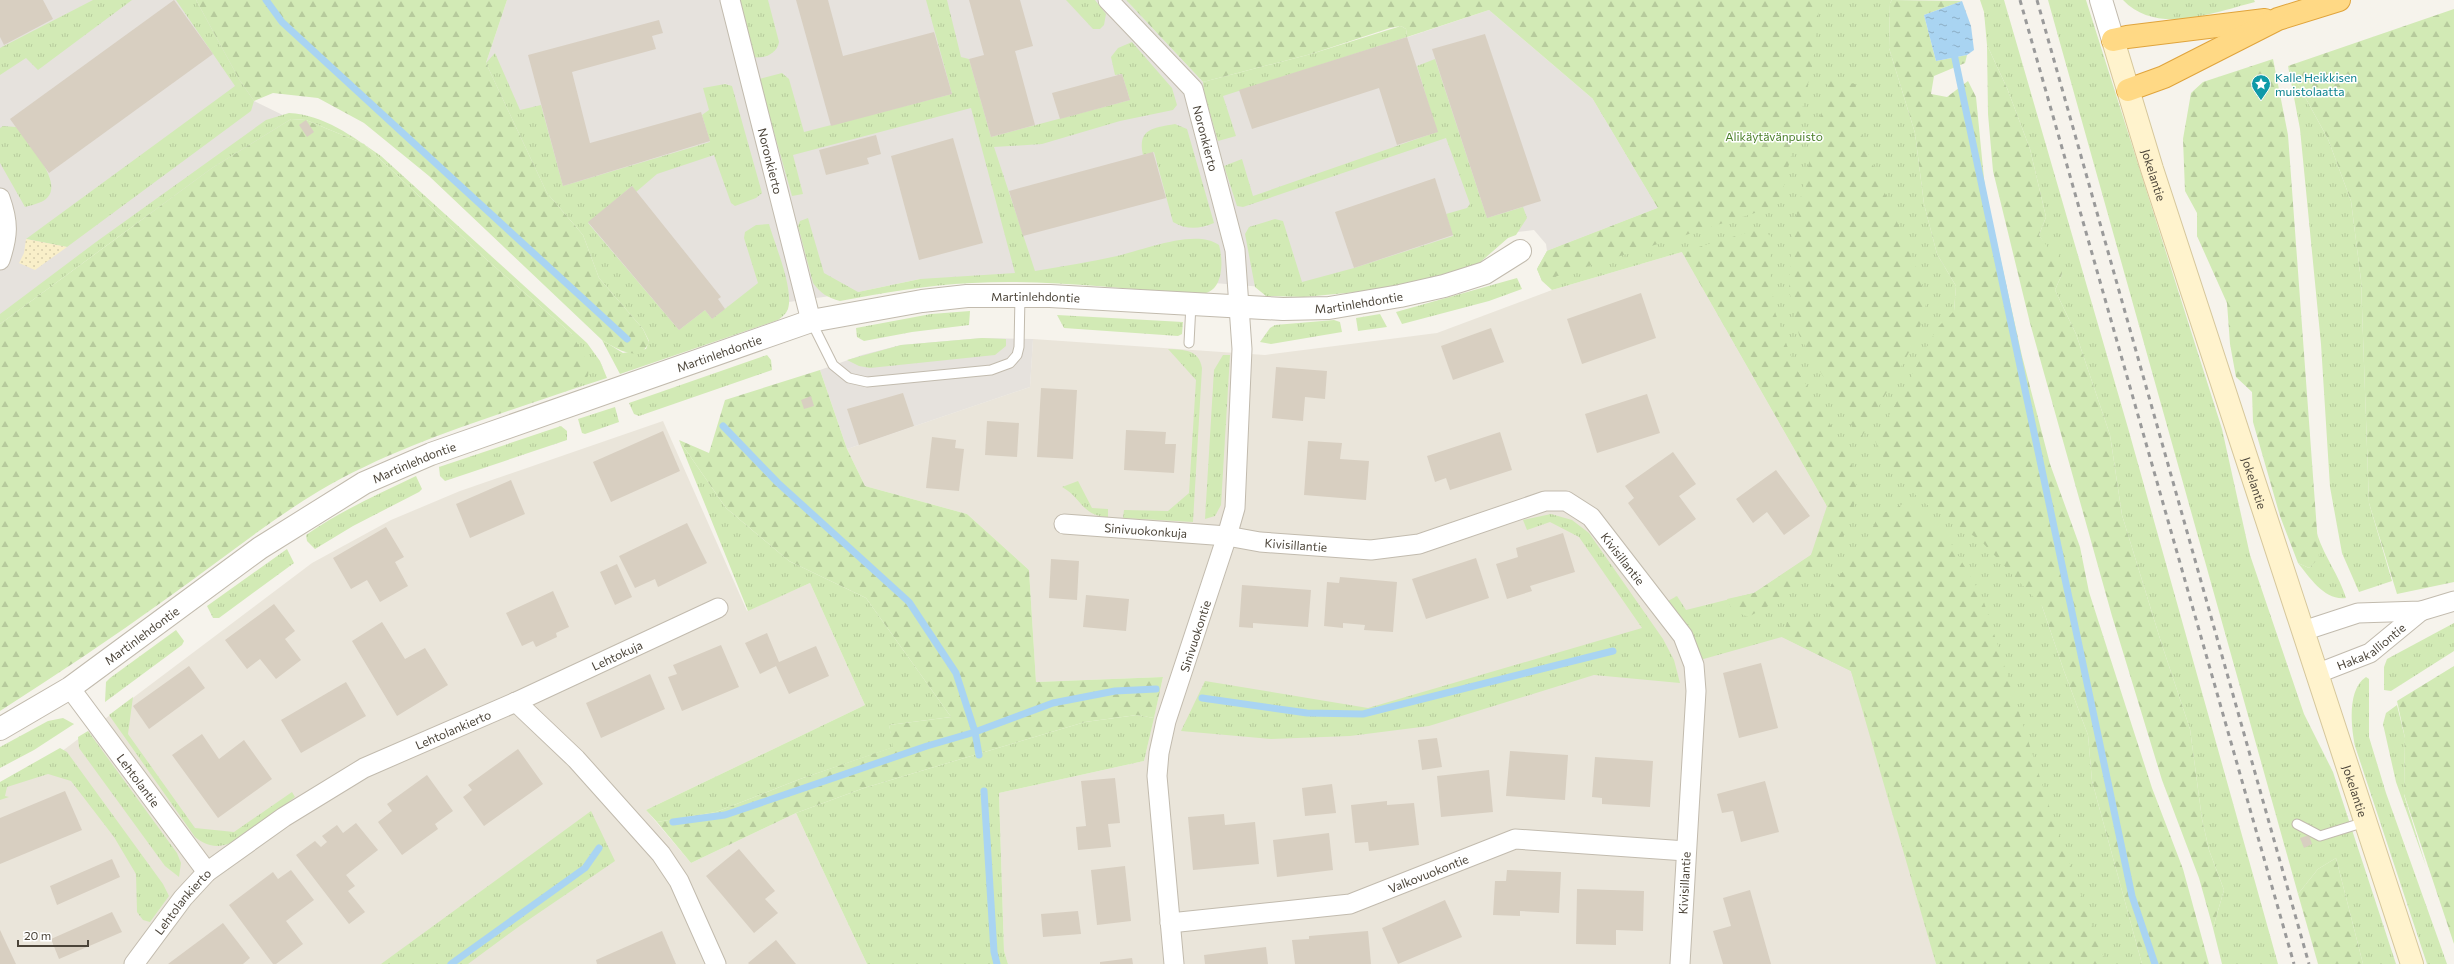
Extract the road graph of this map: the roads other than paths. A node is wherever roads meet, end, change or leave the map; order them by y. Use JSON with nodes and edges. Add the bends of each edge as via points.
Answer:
{"nodes":[{"id":1,"x":730,"y":0,"type":"edge"},
{"id":2,"x":1108,"y":0,"type":"edge"},
{"id":3,"x":2101,"y":0,"type":"edge"},
{"id":4,"x":2339,"y":0,"type":"edge"},
{"id":5,"x":2278,"y":19,"type":"junction"},
{"id":6,"x":2113,"y":40,"type":"junction"},
{"id":7,"x":2128,"y":90,"type":"junction"},
{"id":8,"x":0,"y":198,"type":"edge"},
{"id":9,"x":1520,"y":251,"type":"dead end"},
{"id":10,"x":0,"y":260,"type":"edge"},
{"id":11,"x":1020,"y":296,"type":"junction"},
{"id":12,"x":1191,"y":304,"type":"junction"},
{"id":13,"x":1239,"y":308,"type":"junction"},
{"id":14,"x":811,"y":322,"type":"junction"},
{"id":15,"x":1188,"y":343,"type":"dead end"},
{"id":16,"x":1064,"y":524,"type":"dead end"},
{"id":17,"x":1228,"y":536,"type":"junction"},
{"id":18,"x":2454,"y":601,"type":"edge"},
{"id":19,"x":718,"y":608,"type":"dead end"},
{"id":20,"x":2421,"y":611,"type":"junction"},
{"id":21,"x":2303,"y":631,"type":"junction"},
{"id":22,"x":2316,"y":674,"type":"junction"},
{"id":23,"x":70,"y":688,"type":"junction"},
{"id":24,"x":516,"y":702,"type":"junction"},
{"id":25,"x":0,"y":729,"type":"edge"},
{"id":26,"x":2365,"y":822,"type":"junction"},
{"id":27,"x":2297,"y":824,"type":"dead end"},
{"id":28,"x":1686,"y":851,"type":"junction"},
{"id":29,"x":207,"y":872,"type":"junction"},
{"id":30,"x":1170,"y":923,"type":"junction"},
{"id":31,"x":134,"y":964,"type":"edge"},
{"id":32,"x":716,"y":964,"type":"edge"},
{"id":33,"x":1174,"y":964,"type":"edge"},
{"id":34,"x":1680,"y":964,"type":"edge"},
{"id":35,"x":2412,"y":964,"type":"edge"}],
"edges":[{"from":1,"to":14,"type":"street","name":"Noronkierto"},
{"from":2,"to":13,"type":"street","name":"Noronkierto","via":[[1193,90],[1235,250]]},
{"from":3,"to":6,"type":"street","name":"Jokelantie"},
{"from":4,"to":5,"type":"highway"},
{"from":5,"to":6,"type":"highway"},
{"from":5,"to":7,"type":"highway","via":[[2164,77]]},
{"from":6,"to":7,"type":"main road","name":"Jokelantie"},
{"from":7,"to":21,"type":"main road","name":"Jokelantie"},
{"from":8,"to":10,"type":"street","via":[[8,238]]},
{"from":9,"to":13,"type":"street","name":"Martinlehdontie","via":[[1485,273],[1400,296],[1329,308]]},
{"from":11,"to":12,"type":"street","name":"Martinlehdontie"},
{"from":11,"to":14,"type":"street","name":"Martinlehdontie","via":[[967,296],[922,301]]},
{"from":11,"to":14,"type":"lane","via":[[1017,355],[1010,363],[991,370],[867,382],[849,378],[834,365]]},
{"from":12,"to":13,"type":"street","name":"Martinlehdontie"},
{"from":12,"to":15,"type":"lane"},
{"from":13,"to":17,"type":"street","name":"Sinivuokontie","via":[[1242,357],[1235,508]]},
{"from":14,"to":23,"type":"street","name":"Martinlehdontie","via":[[431,454],[364,483],[260,548]]},
{"from":16,"to":17,"type":"street","name":"Sinivuokonkuja"},
{"from":17,"to":28,"type":"street","name":"Kivisillantie","via":[[1260,542],[1371,550],[1419,544],[1545,501],[1566,501],[1591,517],[1683,636],[1694,665],[1696,691]]},
{"from":17,"to":30,"type":"street","name":"Sinivuokontie","via":[[1166,721],[1159,753],[1157,776]]},
{"from":18,"to":20,"type":"street","name":"Hakakalliontie"},
{"from":19,"to":24,"type":"street","name":"Lehtokuja"},
{"from":20,"to":21,"type":"street","name":"Hakakalliontie","via":[[2358,613]]},
{"from":20,"to":22,"type":"street","name":"Hakakalliontie","via":[[2370,653]]},
{"from":21,"to":22,"type":"main road","name":"Jokelantie"},
{"from":22,"to":26,"type":"main road","name":"Jokelantie"},
{"from":23,"to":25,"type":"street","name":"Martinlehdontie"},
{"from":23,"to":29,"type":"street","name":"Lehtolantie"},
{"from":24,"to":29,"type":"street","name":"Lehtolankierto","via":[[364,768],[284,817]]},
{"from":24,"to":32,"type":"street","via":[[576,759],[661,854],[679,882]]},
{"from":26,"to":27,"type":"lane","via":[[2320,836]]},
{"from":26,"to":35,"type":"main road","name":"Jokelantie"},
{"from":28,"to":30,"type":"street","name":"Valkovuokontie","via":[[1515,839],[1350,904]]},
{"from":28,"to":34,"type":"street","name":"Kivisillantie"},
{"from":29,"to":31,"type":"street","name":"Lehtolankierto","via":[[183,898]]},
{"from":30,"to":33,"type":"street","name":"Sinivuokontie"}]}
